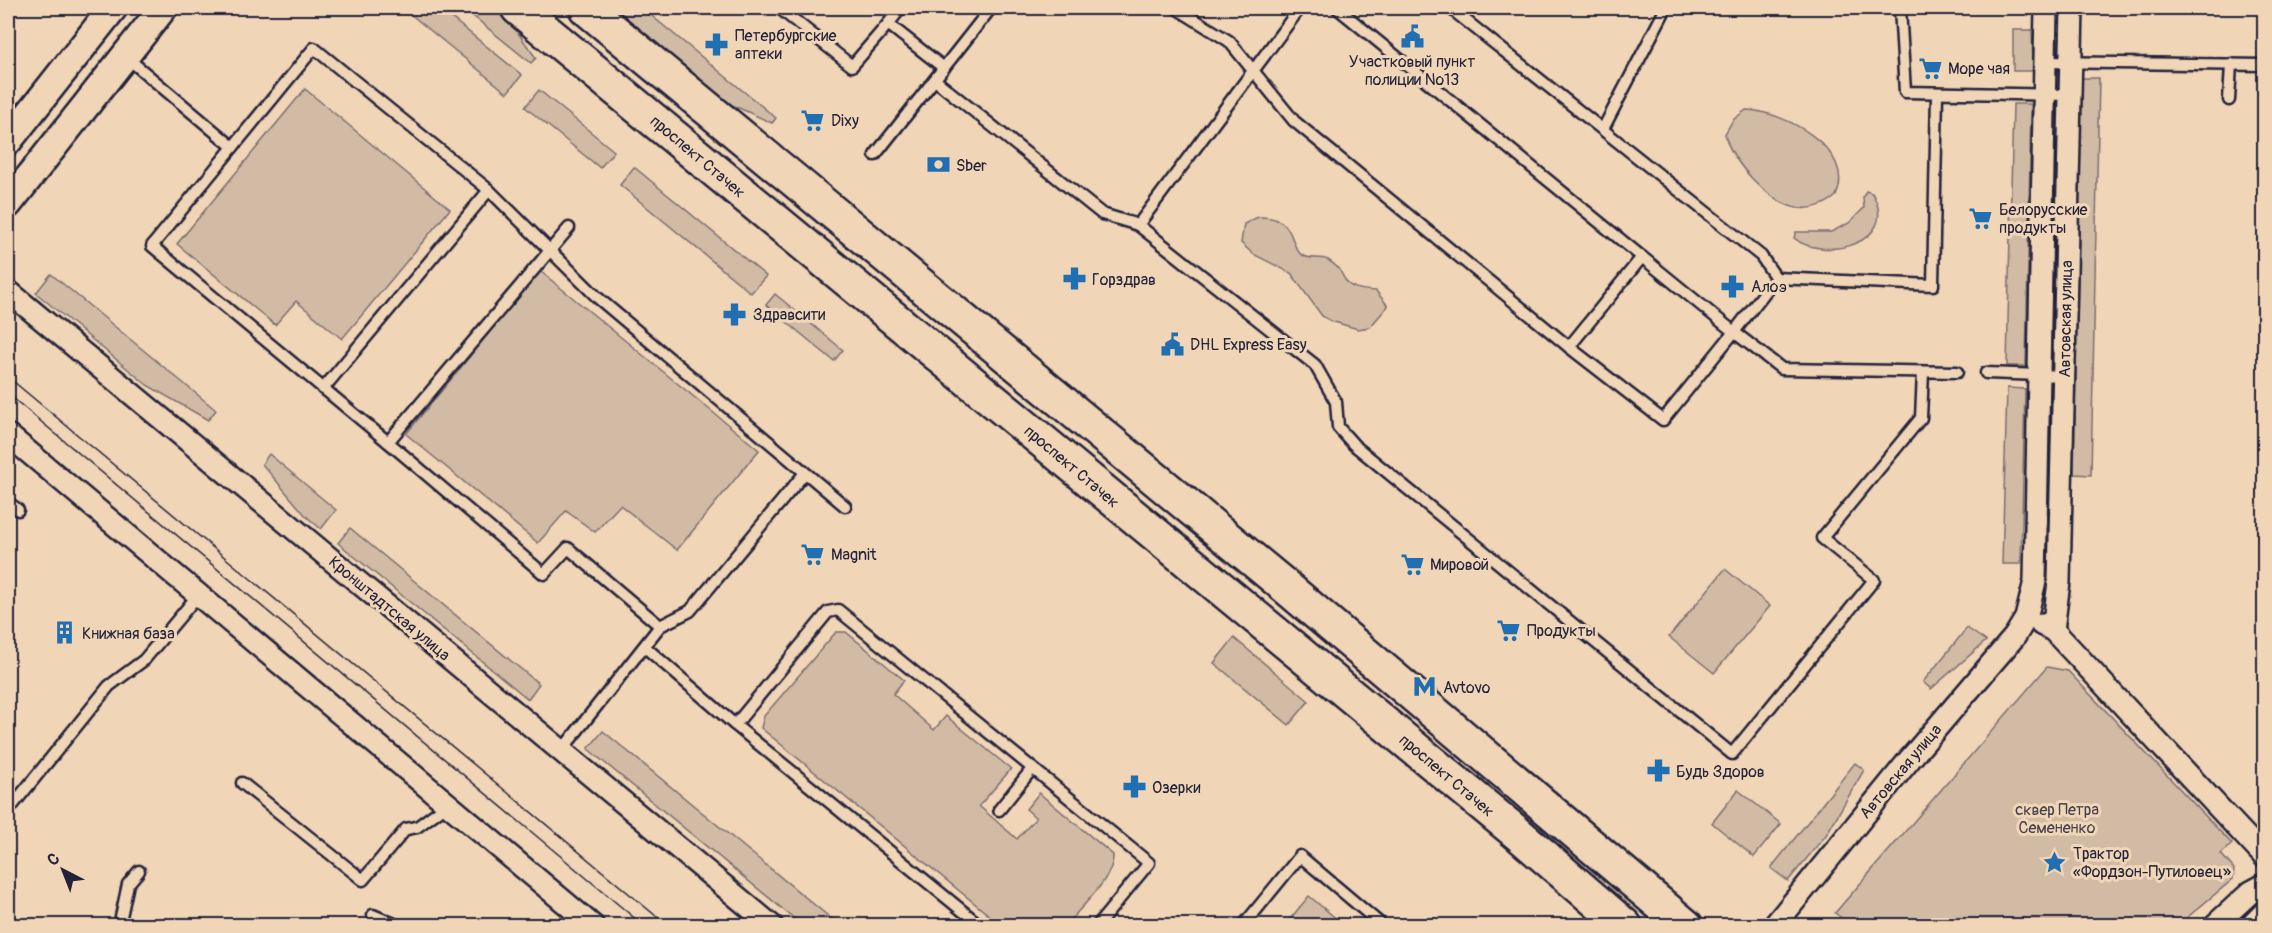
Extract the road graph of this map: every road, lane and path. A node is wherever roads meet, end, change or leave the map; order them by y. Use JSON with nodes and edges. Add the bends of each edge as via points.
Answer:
{"nodes":[{"id":1,"x":113,"y":8,"type":"edge"},
{"id":2,"x":164,"y":8,"type":"edge"},
{"id":3,"x":518,"y":8,"type":"edge"},
{"id":4,"x":779,"y":8,"type":"edge"},
{"id":5,"x":899,"y":8,"type":"edge"},
{"id":6,"x":991,"y":8,"type":"edge"},
{"id":7,"x":1176,"y":8,"type":"edge"},
{"id":8,"x":1300,"y":8,"type":"edge"},
{"id":9,"x":1337,"y":8,"type":"edge"},
{"id":10,"x":1450,"y":8,"type":"edge"},
{"id":11,"x":1666,"y":8,"type":"edge"},
{"id":12,"x":1900,"y":8,"type":"edge"},
{"id":13,"x":2046,"y":8,"type":"edge"},
{"id":14,"x":2072,"y":8,"type":"edge"},
{"id":15,"x":591,"y":9,"type":"edge"},
{"id":16,"x":888,"y":24,"type":"junction"},
{"id":17,"x":125,"y":56,"type":"junction"},
{"id":18,"x":2044,"y":62,"type":"junction"},
{"id":19,"x":2070,"y":63,"type":"junction"},
{"id":20,"x":2231,"y":64,"type":"junction"},
{"id":21,"x":2265,"y":65,"type":"edge"},
{"id":22,"x":944,"y":68,"type":"junction"},
{"id":23,"x":1253,"y":72,"type":"junction"},
{"id":24,"x":935,"y":80,"type":"junction"},
{"id":25,"x":1937,"y":94,"type":"junction"},
{"id":26,"x":2044,"y":94,"type":"junction"},
{"id":27,"x":2070,"y":95,"type":"junction"},
{"id":28,"x":2229,"y":100,"type":"dead end"},
{"id":29,"x":1603,"y":129,"type":"junction"},
{"id":30,"x":8,"y":141,"type":"edge"},
{"id":31,"x":233,"y":147,"type":"junction"},
{"id":32,"x":875,"y":154,"type":"dead end"},
{"id":33,"x":489,"y":190,"type":"junction"},
{"id":34,"x":8,"y":204,"type":"edge"},
{"id":35,"x":1138,"y":225,"type":"junction"},
{"id":36,"x":569,"y":228,"type":"dead end"},
{"id":37,"x":549,"y":251,"type":"junction"},
{"id":38,"x":1642,"y":257,"type":"junction"},
{"id":39,"x":1776,"y":278,"type":"junction"},
{"id":40,"x":8,"y":291,"type":"edge"},
{"id":41,"x":1734,"y":332,"type":"junction"},
{"id":42,"x":1569,"y":347,"type":"junction"},
{"id":43,"x":1923,"y":372,"type":"junction"},
{"id":44,"x":1957,"y":372,"type":"dead end"},
{"id":45,"x":1986,"y":373,"type":"dead end"},
{"id":46,"x":2039,"y":375,"type":"junction"},
{"id":47,"x":2064,"y":376,"type":"junction"},
{"id":48,"x":323,"y":389,"type":"junction"},
{"id":49,"x":8,"y":435,"type":"edge"},
{"id":50,"x":387,"y":442,"type":"junction"},
{"id":51,"x":804,"y":474,"type":"junction"},
{"id":52,"x":8,"y":502,"type":"edge"},
{"id":53,"x":845,"y":506,"type":"dead end"},
{"id":54,"x":18,"y":510,"type":"dead end"},
{"id":55,"x":198,"y":595,"type":"junction"},
{"id":56,"x":2026,"y":618,"type":"junction"},
{"id":57,"x":660,"y":626,"type":"junction"},
{"id":58,"x":2053,"y":630,"type":"junction"},
{"id":59,"x":645,"y":646,"type":"junction"},
{"id":60,"x":735,"y":725,"type":"junction"},
{"id":61,"x":562,"y":750,"type":"junction"},
{"id":62,"x":1032,"y":769,"type":"junction"},
{"id":63,"x":242,"y":783,"type":"dead end"},
{"id":64,"x":448,"y":804,"type":"junction"},
{"id":65,"x":999,"y":810,"type":"dead end"},
{"id":66,"x":8,"y":811,"type":"edge"},
{"id":67,"x":2265,"y":856,"type":"edge"},
{"id":68,"x":139,"y":871,"type":"dead end"},
{"id":69,"x":2265,"y":885,"type":"edge"},
{"id":70,"x":2265,"y":913,"type":"edge"},
{"id":71,"x":373,"y":915,"type":"dead end"},
{"id":72,"x":591,"y":925,"type":"edge"},
{"id":73,"x":119,"y":926,"type":"edge"},
{"id":74,"x":399,"y":926,"type":"edge"},
{"id":75,"x":772,"y":926,"type":"edge"},
{"id":76,"x":981,"y":926,"type":"edge"},
{"id":77,"x":1097,"y":926,"type":"edge"},
{"id":78,"x":1243,"y":926,"type":"edge"},
{"id":79,"x":1383,"y":926,"type":"edge"},
{"id":80,"x":1625,"y":926,"type":"edge"},
{"id":81,"x":1686,"y":926,"type":"edge"},
{"id":82,"x":1774,"y":926,"type":"edge"},
{"id":83,"x":2214,"y":926,"type":"edge"},
{"id":84,"x":2251,"y":926,"type":"edge"}],
"edges":[{"from":1,"to":30,"type":"street"},
{"from":2,"to":17,"type":"street"},
{"from":3,"to":80,"type":"main road","name":"проспект Стачек"},
{"from":4,"to":16,"type":"lane","via":[[852,66]]},
{"from":5,"to":16,"type":"lane"},
{"from":6,"to":22,"type":"lane"},
{"from":7,"to":23,"type":"lane","via":[[1229,41]]},
{"from":8,"to":23,"type":"lane"},
{"from":9,"to":38,"type":"lane"},
{"from":10,"to":29,"type":"lane"},
{"from":11,"to":29,"type":"lane"},
{"from":12,"to":25,"type":"lane","via":[[1905,92]]},
{"from":13,"to":18,"type":"street","name":"Автовская улица"},
{"from":14,"to":19,"type":"street","name":"Автовская улица"},
{"from":15,"to":81,"type":"main road","via":[[1286,587]]},
{"from":16,"to":22,"type":"lane"},
{"from":17,"to":31,"type":"lane"},
{"from":17,"to":34,"type":"street"},
{"from":18,"to":19,"type":"lane"},
{"from":18,"to":26,"type":"street","name":"Автовская улица"},
{"from":19,"to":20,"type":"lane"},
{"from":19,"to":27,"type":"street","name":"Автовская улица"},
{"from":20,"to":21,"type":"lane"},
{"from":20,"to":28,"type":"lane"},
{"from":22,"to":24,"type":"lane"},
{"from":23,"to":35,"type":"lane"},
{"from":23,"to":42,"type":"lane","via":[[1294,121]]},
{"from":24,"to":32,"type":"lane"},
{"from":24,"to":35,"type":"lane","via":[[1102,214]]},
{"from":25,"to":26,"type":"lane"},
{"from":25,"to":39,"type":"lane","via":[[1933,285]]},
{"from":26,"to":27,"type":"lane"},
{"from":26,"to":46,"type":"street","name":"Автовская улица"},
{"from":27,"to":47,"type":"street","name":"Автовская улица"},
{"from":29,"to":39,"type":"lane","via":[[1761,256]]},
{"from":31,"to":33,"type":"lane","via":[[314,48]]},
{"from":31,"to":48,"type":"lane","via":[[152,246]]},
{"from":33,"to":37,"type":"lane"},
{"from":33,"to":48,"type":"lane"},
{"from":35,"to":43,"type":"lane","via":[[1316,365],[1336,402],[1338,427],[1354,445],[1732,754],[1874,580],[1822,537],[1921,418]]},
{"from":36,"to":37,"type":"lane"},
{"from":37,"to":50,"type":"lane"},
{"from":37,"to":51,"type":"lane","via":[[598,298]]},
{"from":38,"to":41,"type":"lane"},
{"from":38,"to":42,"type":"lane"},
{"from":39,"to":41,"type":"lane"},
{"from":40,"to":61,"type":"street","name":"Кронштадтская улица"},
{"from":41,"to":42,"type":"lane","via":[[1663,420]]},
{"from":41,"to":43,"type":"lane","via":[[1782,369]]},
{"from":43,"to":44,"type":"lane"},
{"from":45,"to":46,"type":"lane"},
{"from":46,"to":47,"type":"lane"},
{"from":46,"to":56,"type":"street","name":"Автовская улица","via":[[2035,581]]},
{"from":47,"to":58,"type":"street","name":"Автовская улица","via":[[2059,582]]},
{"from":48,"to":50,"type":"lane"},
{"from":49,"to":55,"type":"street"},
{"from":50,"to":57,"type":"lane","via":[[544,574],[568,548]]},
{"from":51,"to":53,"type":"lane"},
{"from":51,"to":57,"type":"lane","via":[[690,611]]},
{"from":52,"to":54,"type":"lane"},
{"from":55,"to":64,"type":"street"},
{"from":55,"to":66,"type":"lane","via":[[144,660],[109,686]]},
{"from":56,"to":58,"type":"street"},
{"from":56,"to":82,"type":"street","name":"Автовская улица"},
{"from":57,"to":59,"type":"lane"},
{"from":58,"to":67,"type":"street"},
{"from":59,"to":60,"type":"lane"},
{"from":59,"to":61,"type":"lane"},
{"from":60,"to":62,"type":"lane","via":[[828,612],[838,610]]},
{"from":60,"to":76,"type":"lane"},
{"from":61,"to":75,"type":"street","name":"Кронштадтская улица"},
{"from":62,"to":65,"type":"lane"},
{"from":62,"to":77,"type":"lane","via":[[1149,863]]},
{"from":63,"to":64,"type":"lane","via":[[363,880],[406,830],[417,827]]},
{"from":64,"to":72,"type":"street"},
{"from":68,"to":73,"type":"lane","via":[[128,884]]},
{"from":69,"to":83,"type":"street","via":[[2251,892]]},
{"from":70,"to":84,"type":"street"},
{"from":71,"to":74,"type":"lane"},
{"from":78,"to":79,"type":"lane","via":[[1300,856]]}]}
